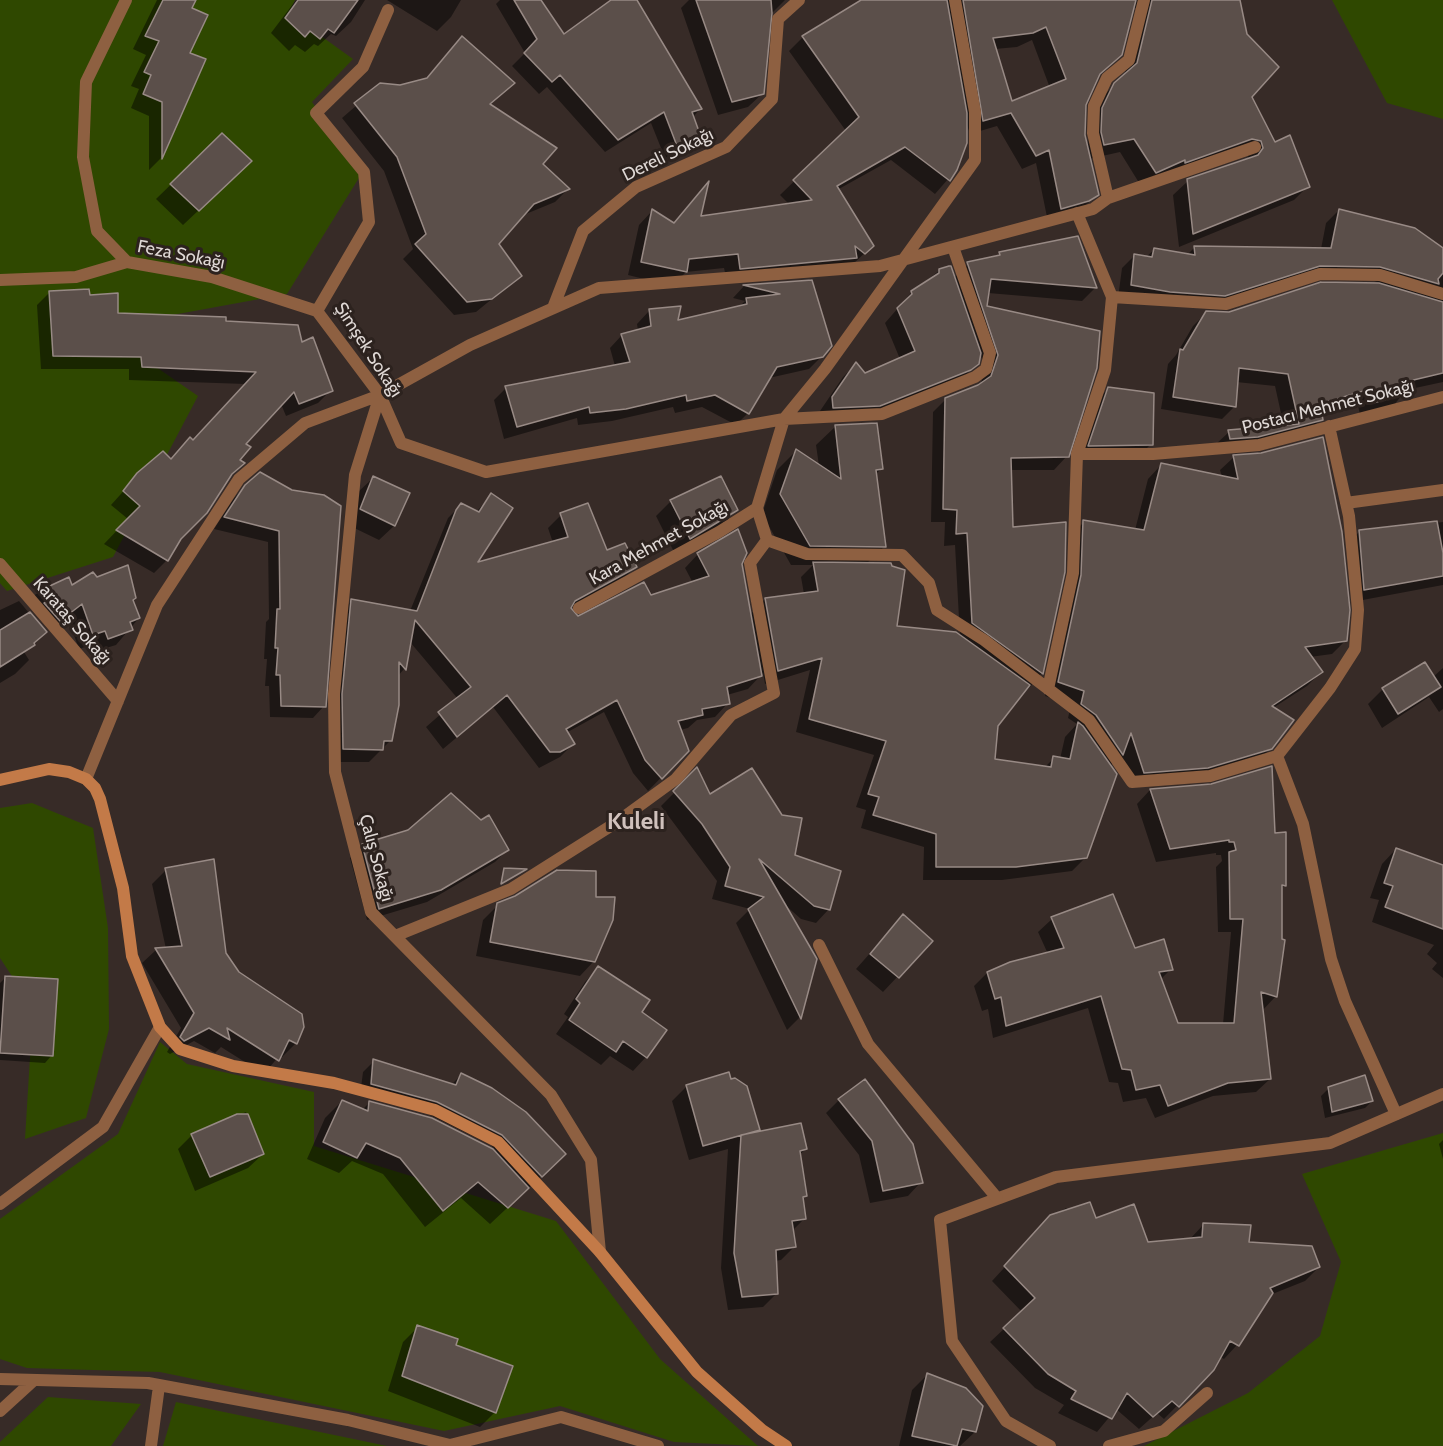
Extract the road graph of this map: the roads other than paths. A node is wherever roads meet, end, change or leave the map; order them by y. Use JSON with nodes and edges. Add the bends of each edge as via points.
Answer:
{"nodes":[{"id":1,"x":126,"y":0,"type":"edge"},
{"id":2,"x":799,"y":0,"type":"edge"},
{"id":3,"x":956,"y":0,"type":"edge"},
{"id":4,"x":1144,"y":0,"type":"edge"},
{"id":5,"x":388,"y":10,"type":"dead end"},
{"id":6,"x":1255,"y":147,"type":"dead end"},
{"id":7,"x":1108,"y":198,"type":"junction"},
{"id":8,"x":1077,"y":213,"type":"junction"},
{"id":9,"x":953,"y":247,"type":"junction"},
{"id":10,"x":902,"y":259,"type":"junction"},
{"id":11,"x":127,"y":262,"type":"junction"},
{"id":12,"x":0,"y":280,"type":"edge"},
{"id":13,"x":1443,"y":294,"type":"edge"},
{"id":14,"x":1112,"y":297,"type":"junction"},
{"id":15,"x":553,"y":308,"type":"junction"},
{"id":16,"x":317,"y":311,"type":"junction"},
{"id":17,"x":380,"y":395,"type":"junction"},
{"id":18,"x":1443,"y":397,"type":"edge"},
{"id":19,"x":783,"y":419,"type":"junction"},
{"id":20,"x":1329,"y":426,"type":"junction"},
{"id":21,"x":1077,"y":454,"type":"junction"},
{"id":22,"x":1443,"y":489,"type":"edge"},
{"id":23,"x":1346,"y":503,"type":"junction"},
{"id":24,"x":757,"y":508,"type":"junction"},
{"id":25,"x":767,"y":540,"type":"junction"},
{"id":26,"x":0,"y":564,"type":"edge"},
{"id":27,"x":579,"y":608,"type":"dead end"},
{"id":28,"x":1048,"y":689,"type":"junction"},
{"id":29,"x":118,"y":701,"type":"junction"},
{"id":30,"x":1277,"y":756,"type":"junction"},
{"id":31,"x":86,"y":779,"type":"junction"},
{"id":32,"x":0,"y":780,"type":"edge"},
{"id":33,"x":394,"y":936,"type":"junction"},
{"id":34,"x":819,"y":945,"type":"dead end"},
{"id":35,"x":160,"y":1027,"type":"junction"},
{"id":36,"x":1443,"y":1094,"type":"edge"},
{"id":37,"x":1396,"y":1114,"type":"junction"},
{"id":38,"x":997,"y":1198,"type":"junction"},
{"id":39,"x":0,"y":1204,"type":"edge"},
{"id":40,"x":600,"y":1252,"type":"junction"},
{"id":41,"x":0,"y":1379,"type":"edge"},
{"id":42,"x":34,"y":1380,"type":"junction"},
{"id":43,"x":159,"y":1386,"type":"junction"},
{"id":44,"x":1208,"y":1393,"type":"dead end"},
{"id":45,"x":0,"y":1411,"type":"edge"},
{"id":46,"x":151,"y":1446,"type":"edge"},
{"id":47,"x":658,"y":1446,"type":"edge"},
{"id":48,"x":786,"y":1446,"type":"edge"},
{"id":49,"x":1050,"y":1446,"type":"edge"},
{"id":50,"x":1109,"y":1446,"type":"edge"}],
"edges":[{"from":1,"to":11,"type":"street","via":[[86,82],[83,157],[97,231]]},
{"from":2,"to":15,"type":"street","name":"Dereli Sokağı","via":[[778,19],[772,99],[726,147],[636,187],[584,231]]},
{"from":3,"to":10,"type":"street","via":[[975,112],[975,160]]},
{"from":4,"to":7,"type":"street","via":[[1129,60],[1107,78],[1094,105],[1093,133]]},
{"from":5,"to":16,"type":"street","name":"Şimşek Sokağı","via":[[363,67],[316,113],[364,172],[369,222]]},
{"from":6,"to":7,"type":"street"},
{"from":7,"to":8,"type":"street","via":[[1093,209]]},
{"from":8,"to":9,"type":"street"},
{"from":8,"to":14,"type":"street"},
{"from":9,"to":10,"type":"street"},
{"from":9,"to":19,"type":"street","name":"Şimşek Sokağı","via":[[990,353],[986,369],[882,414]]},
{"from":10,"to":15,"type":"street","via":[[880,266],[599,288]]},
{"from":10,"to":19,"type":"street","via":[[825,369]]},
{"from":11,"to":12,"type":"street","name":"Feza Sokağı","via":[[75,277]]},
{"from":11,"to":16,"type":"street","name":"Feza Sokağı","via":[[212,277]]},
{"from":13,"to":14,"type":"street","via":[[1380,275],[1320,274],[1226,304]]},
{"from":14,"to":21,"type":"street","via":[[1105,370]]},
{"from":15,"to":17,"type":"street","via":[[470,345]]},
{"from":16,"to":17,"type":"street","name":"Şimşek Sokağı"},
{"from":17,"to":19,"type":"street","name":"Şimşek Sokağı","via":[[401,443],[486,472]]},
{"from":17,"to":29,"type":"street","via":[[305,423],[239,478],[157,605]]},
{"from":17,"to":33,"type":"street","name":"Çalış Sokağı","via":[[355,475],[334,694],[335,772],[371,912]]},
{"from":18,"to":20,"type":"street","name":"Postacı Mehmet Sokağı"},
{"from":19,"to":24,"type":"street"},
{"from":20,"to":21,"type":"street","name":"Postacı Mehmet Sokağı","via":[[1259,445],[1153,454]]},
{"from":20,"to":23,"type":"street"},
{"from":21,"to":28,"type":"street","via":[[1073,573]]},
{"from":22,"to":23,"type":"street"},
{"from":23,"to":30,"type":"street","via":[[1358,610],[1355,649]]},
{"from":24,"to":25,"type":"street"},
{"from":24,"to":27,"type":"street","name":"Kara Mehmet Sokağı"},
{"from":25,"to":28,"type":"street","via":[[807,554],[903,555],[928,583],[938,610]]},
{"from":25,"to":33,"type":"street","via":[[750,563],[774,693],[731,715],[676,779],[617,822],[511,889]]},
{"from":26,"to":29,"type":"street","name":"Karataş Sokağı"},
{"from":28,"to":30,"type":"street","via":[[1089,720],[1132,782],[1210,776]]},
{"from":29,"to":31,"type":"street"},
{"from":30,"to":37,"type":"street","via":[[1303,824],[1331,959],[1345,1001]]},
{"from":31,"to":32,"type":"street","via":[[50,769]]},
{"from":31,"to":35,"type":"street","via":[[100,799],[123,888],[132,956]]},
{"from":33,"to":40,"type":"street","name":"Çalış Sokağı","via":[[552,1095],[591,1160]]},
{"from":34,"to":38,"type":"street","via":[[867,1044]]},
{"from":35,"to":39,"type":"street","via":[[103,1126]]},
{"from":35,"to":40,"type":"street","via":[[180,1049],[233,1066],[334,1083],[446,1115],[498,1142]]},
{"from":36,"to":37,"type":"street"},
{"from":37,"to":38,"type":"street","via":[[1330,1143],[1056,1177]]},
{"from":38,"to":49,"type":"street","via":[[940,1220],[952,1341],[1006,1421]]},
{"from":40,"to":48,"type":"street","via":[[697,1372],[762,1430]]},
{"from":41,"to":42,"type":"street"},
{"from":42,"to":43,"type":"street"},
{"from":42,"to":45,"type":"street"},
{"from":43,"to":46,"type":"street"},
{"from":43,"to":47,"type":"street","via":[[348,1420],[450,1445],[561,1417]]},
{"from":44,"to":50,"type":"street","via":[[1164,1431]]}]}
